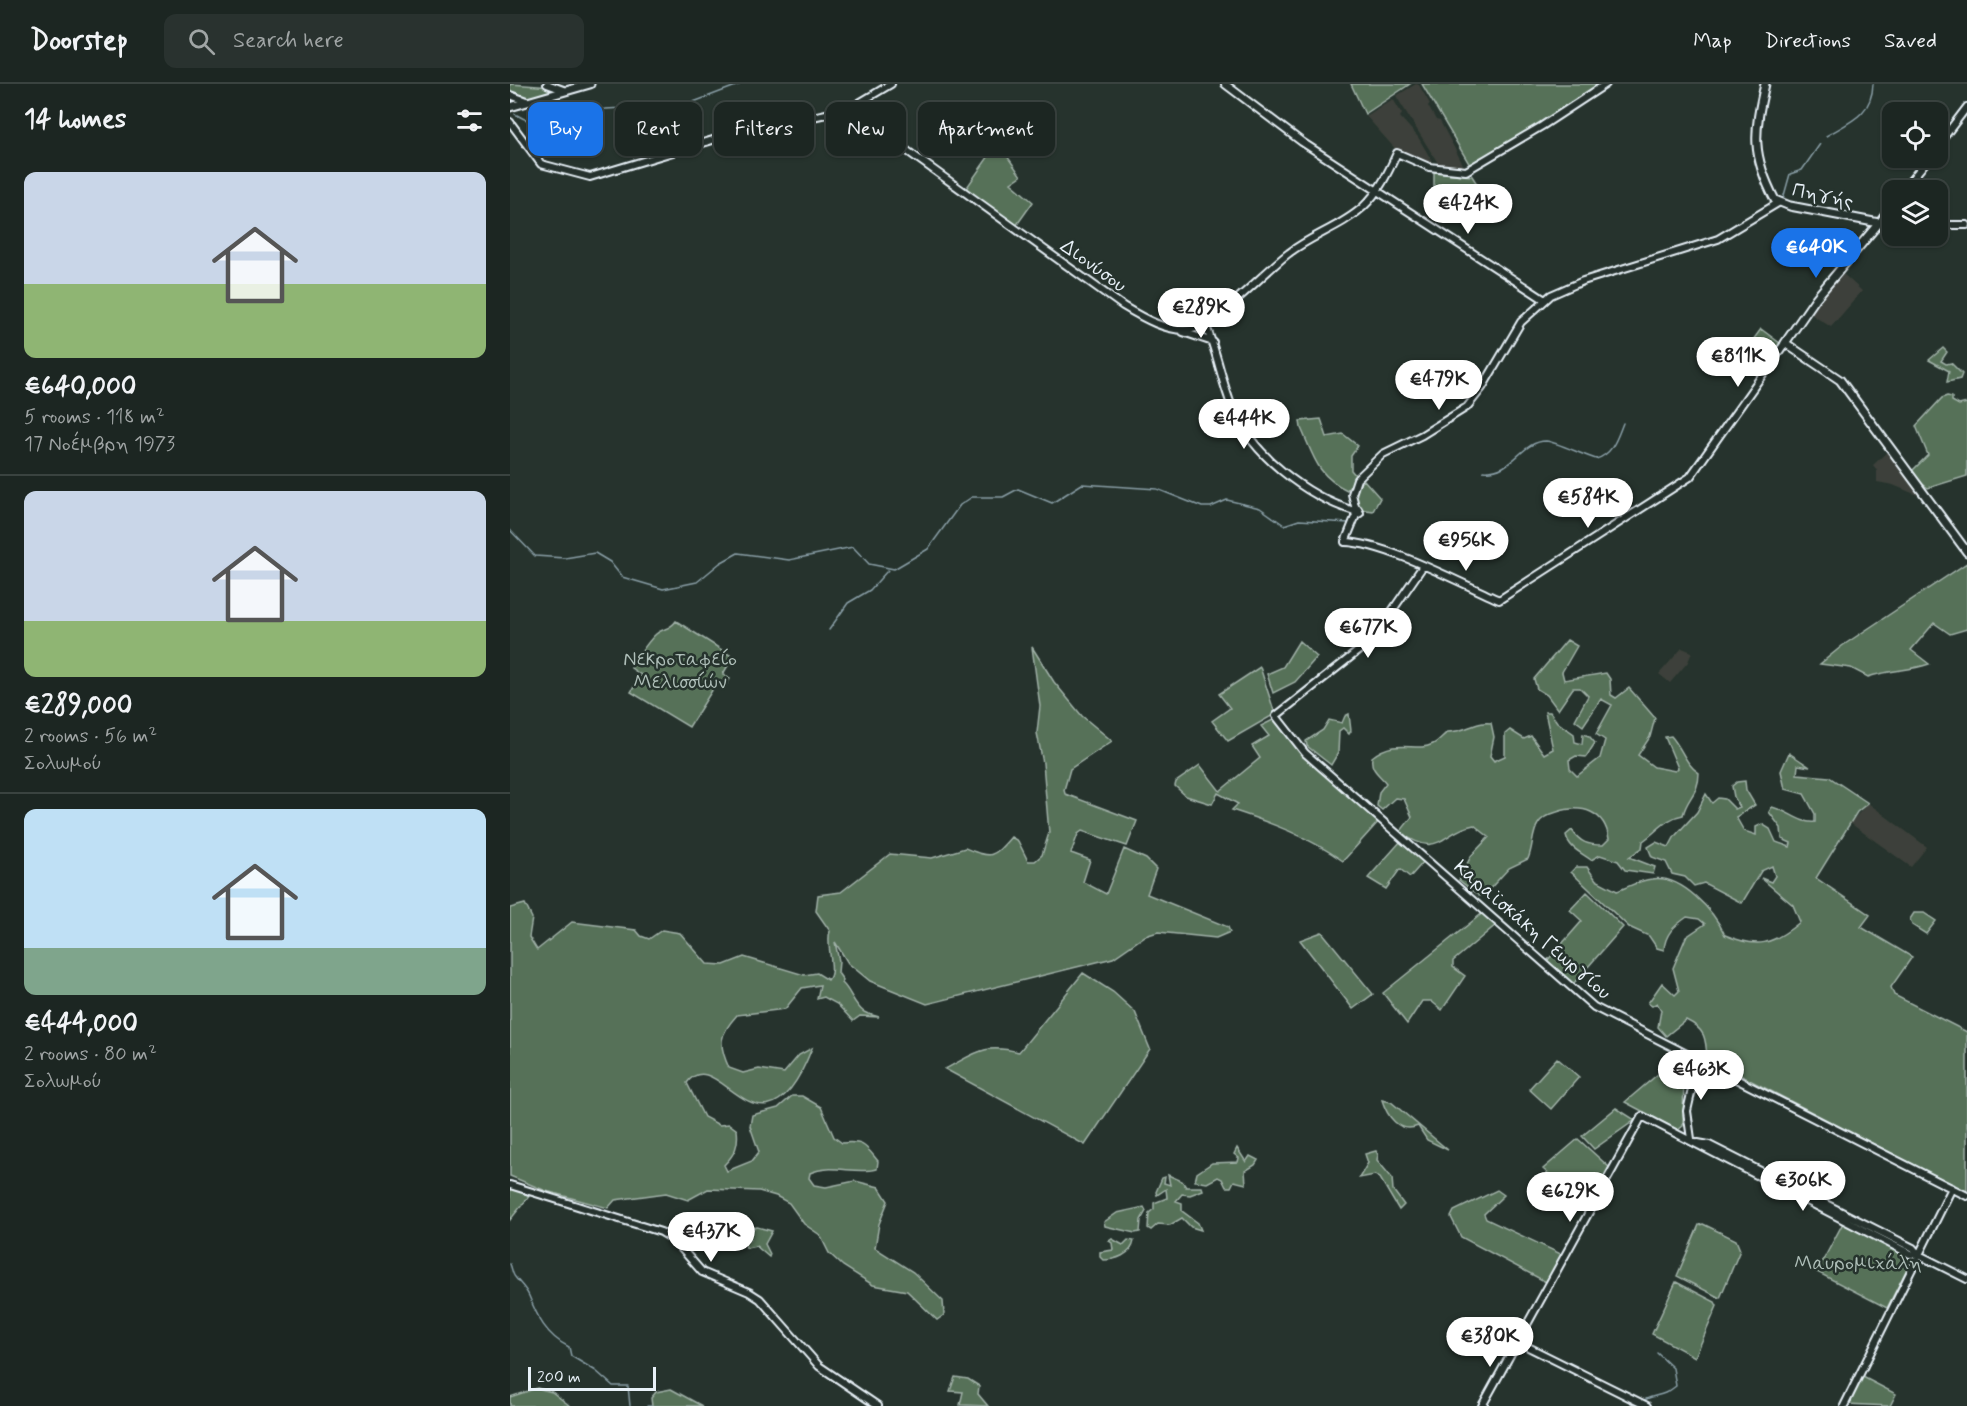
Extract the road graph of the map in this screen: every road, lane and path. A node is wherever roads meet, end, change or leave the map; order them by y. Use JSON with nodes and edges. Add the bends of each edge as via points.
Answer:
{"nodes":[{"id":1,"x":547,"y":84,"type":"edge"},
{"id":2,"x":590,"y":84,"type":"edge"},
{"id":3,"x":891,"y":84,"type":"edge"},
{"id":4,"x":1225,"y":84,"type":"edge"},
{"id":5,"x":1606,"y":84,"type":"edge"},
{"id":6,"x":1765,"y":84,"type":"edge"},
{"id":7,"x":567,"y":91,"type":"junction"},
{"id":8,"x":510,"y":95,"type":"edge"},
{"id":9,"x":528,"y":102,"type":"edge"},
{"id":10,"x":529,"y":102,"type":"joint"},
{"id":11,"x":861,"y":102,"type":"edge"},
{"id":12,"x":510,"y":107,"type":"edge"},
{"id":13,"x":1967,"y":107,"type":"edge"},
{"id":14,"x":826,"y":114,"type":"edge"},
{"id":15,"x":510,"y":122,"type":"edge"},
{"id":16,"x":1948,"y":132,"type":"edge"},
{"id":17,"x":906,"y":150,"type":"edge"},
{"id":18,"x":1921,"y":168,"type":"edge"},
{"id":19,"x":1912,"y":180,"type":"edge"},
{"id":20,"x":1378,"y":189,"type":"junction"},
{"id":21,"x":1778,"y":203,"type":"junction"},
{"id":22,"x":1882,"y":219,"type":"edge"},
{"id":23,"x":1866,"y":221,"type":"junction"},
{"id":24,"x":1879,"y":223,"type":"junction"},
{"id":25,"x":1882,"y":223,"type":"edge"},
{"id":26,"x":1948,"y":225,"type":"edge"},
{"id":27,"x":1967,"y":225,"type":"edge"},
{"id":28,"x":1872,"y":232,"type":"junction"},
{"id":29,"x":1545,"y":300,"type":"junction"},
{"id":30,"x":1205,"y":324,"type":"junction"},
{"id":31,"x":1176,"y":329,"type":"junction"},
{"id":32,"x":1213,"y":342,"type":"junction"},
{"id":33,"x":1785,"y":343,"type":"junction"},
{"id":34,"x":1356,"y":512,"type":"junction"},
{"id":35,"x":1967,"y":552,"type":"edge"},
{"id":36,"x":1423,"y":566,"type":"junction"},
{"id":37,"x":1699,"y":1059,"type":"junction"},
{"id":38,"x":1691,"y":1139,"type":"junction"},
{"id":39,"x":510,"y":1185,"type":"edge"},
{"id":40,"x":1952,"y":1188,"type":"junction"},
{"id":41,"x":1967,"y":1196,"type":"edge"},
{"id":42,"x":1919,"y":1255,"type":"junction"},
{"id":43,"x":1967,"y":1280,"type":"edge"},
{"id":44,"x":1518,"y":1342,"type":"junction"},
{"id":45,"x":878,"y":1406,"type":"edge"},
{"id":46,"x":1482,"y":1406,"type":"edge"},
{"id":47,"x":1647,"y":1406,"type":"edge"},
{"id":48,"x":1844,"y":1406,"type":"edge"}],
"edges":[{"from":1,"to":7,"type":"street"},
{"from":2,"to":7,"type":"main road"},
{"from":3,"to":11,"type":"street"},
{"from":4,"to":20,"type":"street","via":[[1302,142]]},
{"from":5,"to":20,"type":"street","via":[[1471,169],[1456,172],[1434,168],[1397,153]]},
{"from":6,"to":21,"type":"main road","name":"Πηγής","via":[[1755,145]]},
{"from":7,"to":10,"type":"main road"},
{"from":8,"to":10,"type":"street"},
{"from":9,"to":12,"type":"main road"},
{"from":13,"to":16,"type":"street"},
{"from":14,"to":15,"type":"street","via":[[726,136],[590,177],[541,164]]},
{"from":17,"to":31,"type":"street","name":"Διονύσου","via":[[1118,302],[1142,317]]},
{"from":18,"to":19,"type":"street"},
{"from":20,"to":29,"type":"street"},
{"from":20,"to":30,"type":"street","via":[[1353,215],[1290,252]]},
{"from":21,"to":23,"type":"main road","name":"Πηγής"},
{"from":21,"to":29,"type":"street","via":[[1718,239],[1593,278]]},
{"from":22,"to":24,"type":"street"},
{"from":23,"to":24,"type":"main road","name":"Πηγής"},
{"from":23,"to":28,"type":"main road"},
{"from":24,"to":25,"type":"street"},
{"from":24,"to":28,"type":"main road"},
{"from":26,"to":27,"type":"street"},
{"from":28,"to":33,"type":"main road","via":[[1816,298]]},
{"from":29,"to":34,"type":"street","via":[[1521,322],[1467,407],[1383,454],[1357,479],[1352,494]]},
{"from":30,"to":31,"type":"street","name":"Διονύσου"},
{"from":30,"to":32,"type":"street"},
{"from":31,"to":32,"type":"street"},
{"from":32,"to":34,"type":"street","via":[[1233,409],[1260,452],[1322,499]]},
{"from":33,"to":35,"type":"main road","via":[[1840,380]]},
{"from":33,"to":36,"type":"street","via":[[1690,477],[1499,600]]},
{"from":34,"to":36,"type":"street","via":[[1345,542]]},
{"from":36,"to":37,"type":"street","name":"Καραϊσκάκη Γεωργίου","via":[[1372,640],[1276,716],[1305,753],[1592,1005]]},
{"from":37,"to":38,"type":"street","via":[[1688,1112]]},
{"from":37,"to":40,"type":"street","name":"Καραϊσκάκη Γεωργίου"},
{"from":38,"to":42,"type":"street","via":[[1707,1151],[1910,1254]]},
{"from":38,"to":44,"type":"street","via":[[1642,1116]]},
{"from":39,"to":45,"type":"street","via":[[670,1237],[702,1272],[760,1299],[819,1366]]},
{"from":40,"to":41,"type":"street","name":"Καραϊσκάκη Γεωργίου"},
{"from":40,"to":42,"type":"street"},
{"from":42,"to":43,"type":"street"},
{"from":42,"to":48,"type":"street"},
{"from":44,"to":46,"type":"street"},
{"from":44,"to":47,"type":"street"}]}
